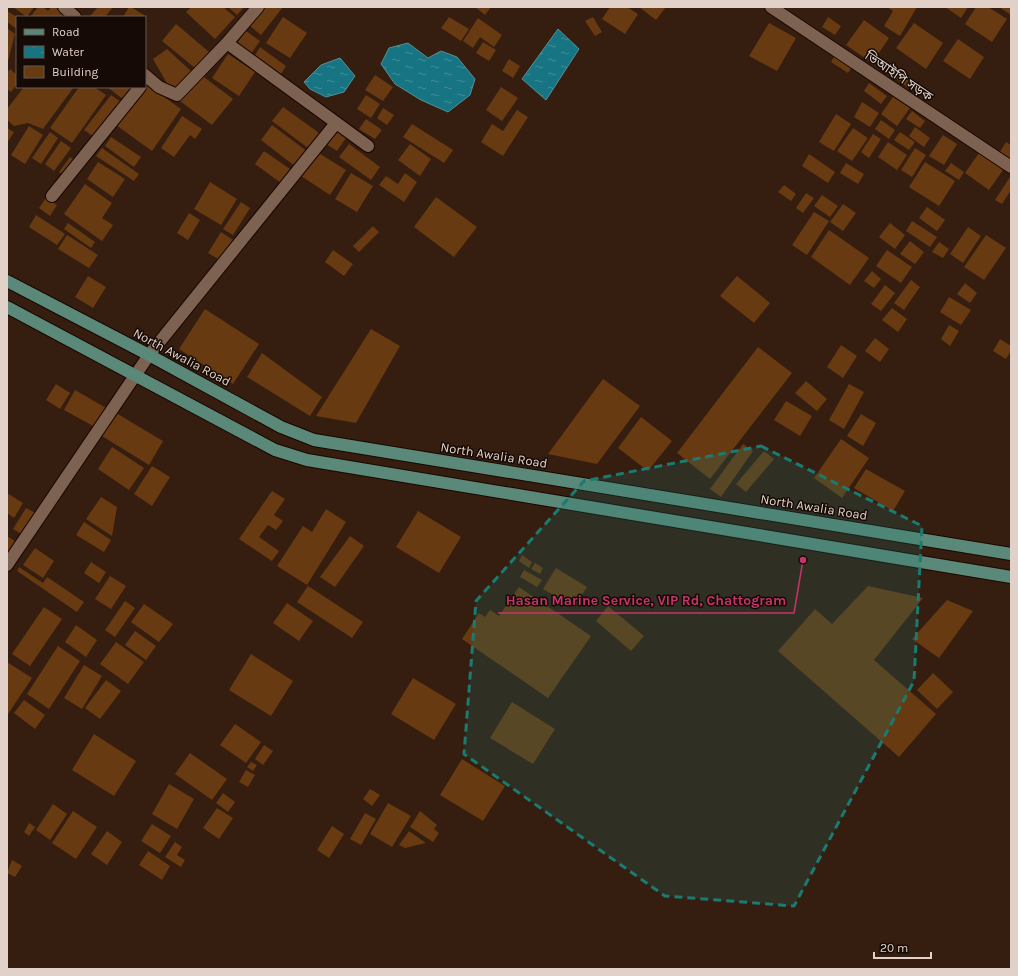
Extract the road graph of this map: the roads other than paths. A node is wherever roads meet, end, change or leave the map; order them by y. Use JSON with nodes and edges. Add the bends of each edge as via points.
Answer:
{"nodes":[{"id":1,"x":64,"y":7,"type":"edge"},
{"id":2,"x":258,"y":7,"type":"edge"},
{"id":3,"x":771,"y":7,"type":"edge"},
{"id":4,"x":75,"y":16,"type":"edge"},
{"id":5,"x":227,"y":43,"type":"junction"},
{"id":6,"x":146,"y":78,"type":"edge"},
{"id":7,"x":139,"y":88,"type":"edge"},
{"id":8,"x":336,"y":123,"type":"junction"},
{"id":9,"x":368,"y":146,"type":"dead end"},
{"id":10,"x":1011,"y":167,"type":"edge"},
{"id":11,"x":52,"y":196,"type":"dead end"},
{"id":12,"x":7,"y":281,"type":"edge"},
{"id":13,"x":7,"y":307,"type":"edge"},
{"id":14,"x":149,"y":355,"type":"junction"},
{"id":15,"x":136,"y":375,"type":"junction"},
{"id":16,"x":1011,"y":554,"type":"edge"},
{"id":17,"x":7,"y":565,"type":"edge"},
{"id":18,"x":1011,"y":577,"type":"edge"}],
"edges":[{"from":1,"to":4,"type":"street"},
{"from":2,"to":5,"type":"street"},
{"from":3,"to":10,"type":"street","name":"ভিআইপি সড়ক"},
{"from":5,"to":6,"type":"street","via":[[177,95]]},
{"from":5,"to":8,"type":"street"},
{"from":7,"to":11,"type":"street"},
{"from":8,"to":9,"type":"street"},
{"from":8,"to":14,"type":"street"},
{"from":12,"to":14,"type":"main road","name":"North Awalia Road"},
{"from":13,"to":15,"type":"main road"},
{"from":14,"to":15,"type":"street"},
{"from":14,"to":16,"type":"main road","name":"North Awalia Road","via":[[281,427],[314,440]]},
{"from":15,"to":17,"type":"street"},
{"from":15,"to":18,"type":"main road","via":[[275,450],[307,460]]}]}
